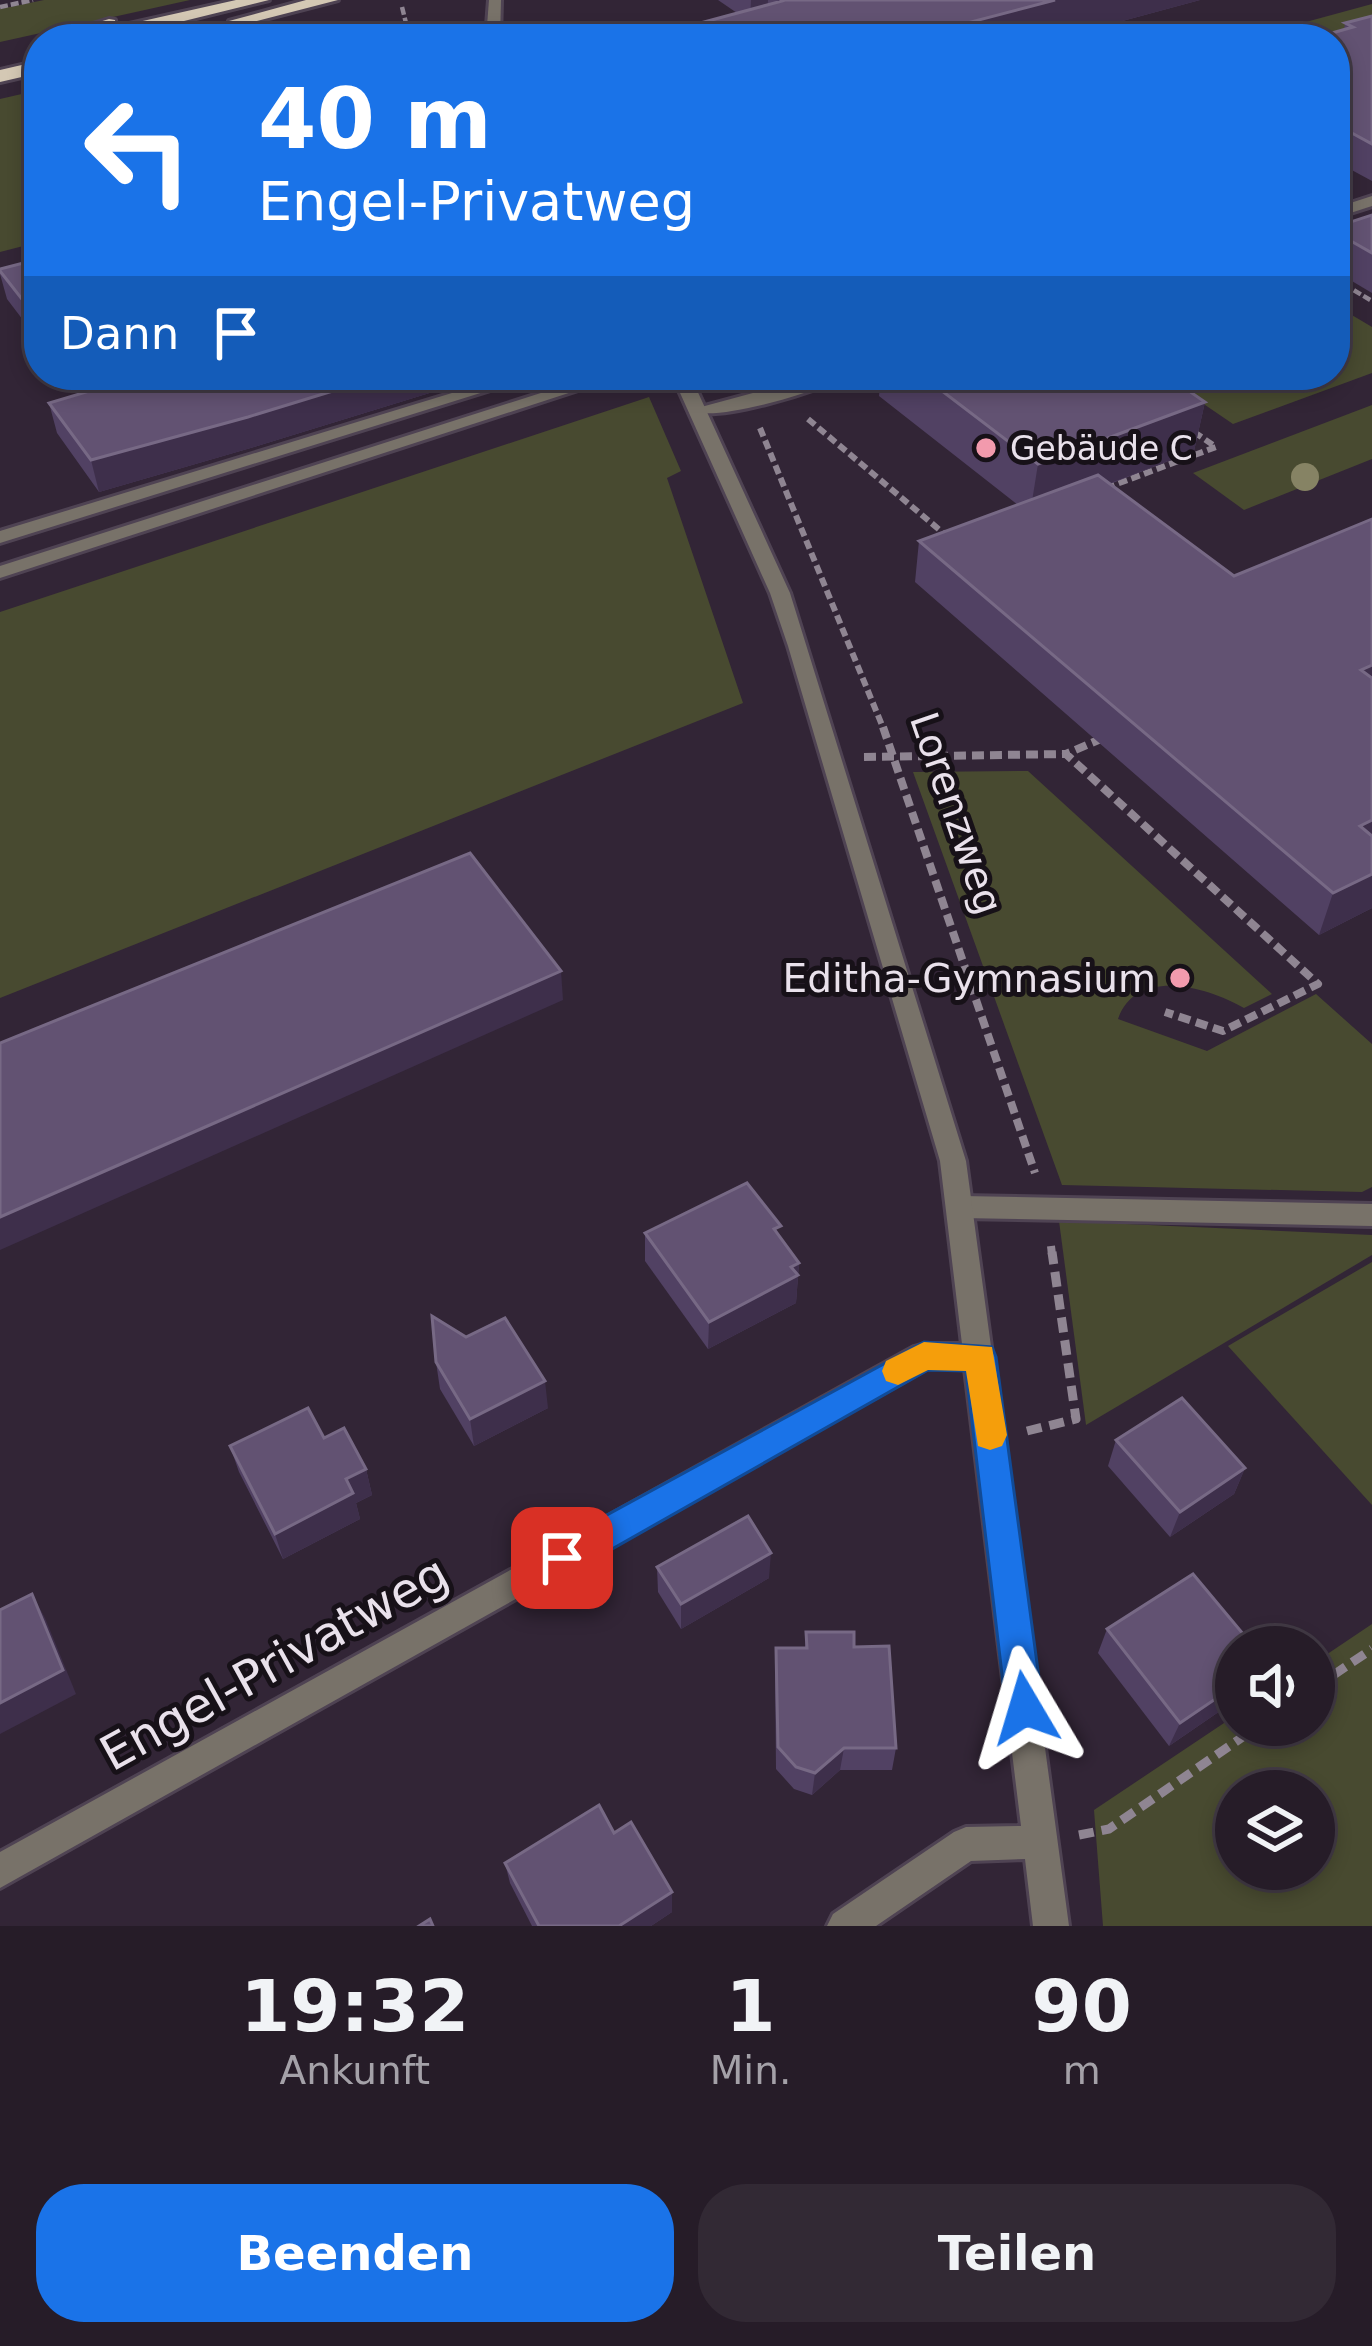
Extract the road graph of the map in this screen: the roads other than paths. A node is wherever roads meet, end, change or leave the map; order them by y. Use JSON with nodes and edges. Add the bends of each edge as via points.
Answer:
{"nodes":[{"id":1,"x":216,"y":0,"type":"edge"},
{"id":2,"x":260,"y":0,"type":"edge"},
{"id":3,"x":329,"y":0,"type":"edge"},
{"id":4,"x":115,"y":24,"type":"edge"},
{"id":5,"x":154,"y":24,"type":"edge"},
{"id":6,"x":226,"y":24,"type":"edge"},
{"id":7,"x":480,"y":390,"type":"edge"},
{"id":8,"x":568,"y":390,"type":"edge"},
{"id":9,"x":688,"y":390,"type":"edge"},
{"id":10,"x":789,"y":390,"type":"edge"},
{"id":11,"x":698,"y":410,"type":"junction"},
{"id":12,"x":0,"y":537,"type":"edge"},
{"id":13,"x":0,"y":572,"type":"edge"},
{"id":14,"x":961,"y":1207,"type":"junction"},
{"id":15,"x":1372,"y":1215,"type":"edge"},
{"id":16,"x":980,"y":1357,"type":"junction"},
{"id":17,"x":1042,"y":1842,"type":"junction"},
{"id":18,"x":0,"y":1871,"type":"edge"},
{"id":19,"x":845,"y":1926,"type":"edge"},
{"id":20,"x":1052,"y":1926,"type":"edge"}],
"edges":[{"from":1,"to":4,"type":"highway"},
{"from":2,"to":5,"type":"highway"},
{"from":3,"to":6,"type":"highway"},
{"from":7,"to":12,"type":"street"},
{"from":8,"to":13,"type":"street"},
{"from":9,"to":11,"type":"street"},
{"from":10,"to":11,"type":"street"},
{"from":11,"to":14,"type":"street","via":[[780,593],[835,759]]},
{"from":14,"to":15,"type":"street"},
{"from":14,"to":16,"type":"street"},
{"from":16,"to":17,"type":"street"},
{"from":16,"to":18,"type":"street","name":"Engel-Privatweg","via":[[924,1356]]},
{"from":17,"to":19,"type":"street","via":[[966,1844]]},
{"from":17,"to":20,"type":"street"}]}
